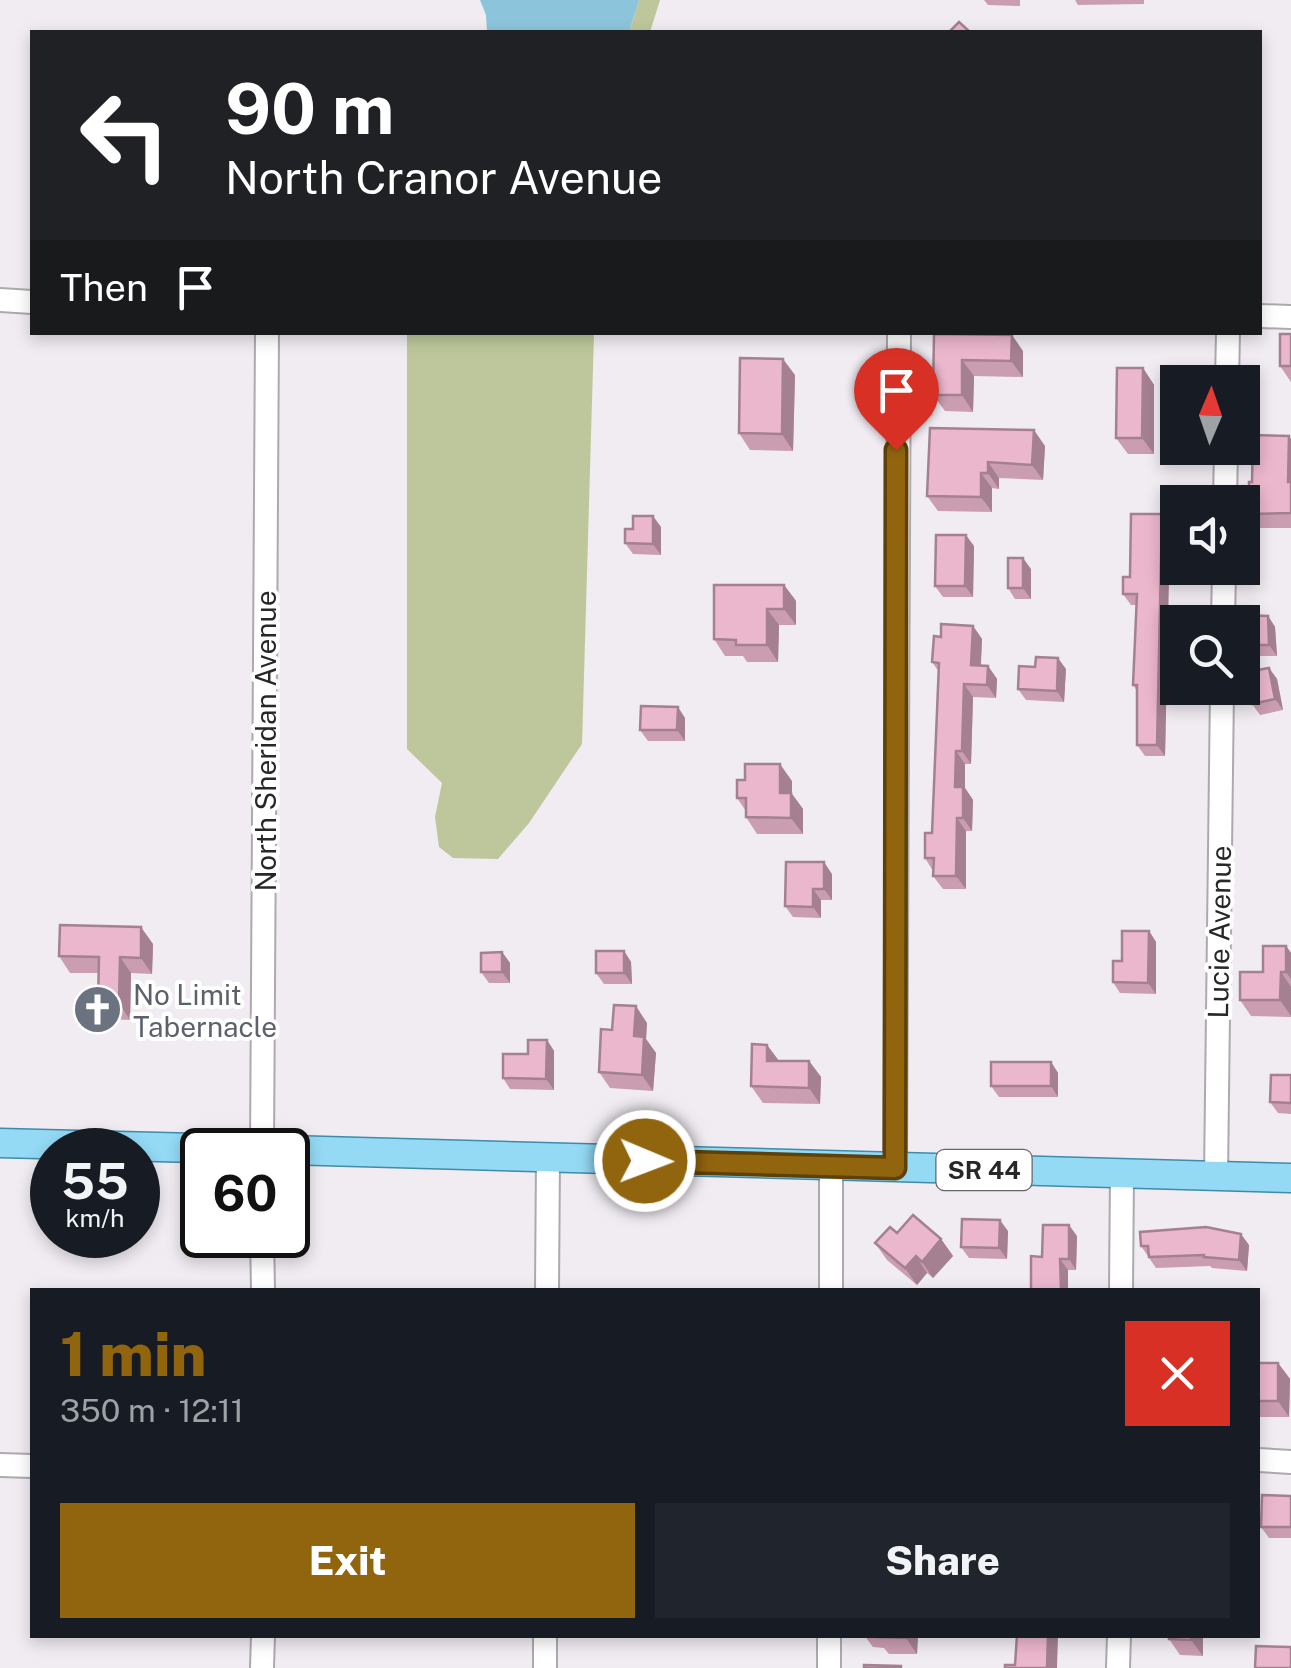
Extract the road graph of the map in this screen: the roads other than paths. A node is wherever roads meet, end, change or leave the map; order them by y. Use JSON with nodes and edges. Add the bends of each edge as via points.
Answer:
{"nodes":[{"id":1,"x":0,"y":300,"type":"edge"},
{"id":2,"x":30,"y":302,"type":"edge"},
{"id":3,"x":1262,"y":316,"type":"edge"},
{"id":4,"x":1291,"y":317,"type":"edge"},
{"id":5,"x":266,"y":335,"type":"edge"},
{"id":6,"x":899,"y":335,"type":"edge"},
{"id":7,"x":1228,"y":335,"type":"edge"},
{"id":8,"x":1227,"y":365,"type":"edge"},
{"id":9,"x":1222,"y":705,"type":"edge"},
{"id":10,"x":262,"y":1128,"type":"edge"},
{"id":11,"x":0,"y":1143,"type":"edge"},
{"id":12,"x":180,"y":1148,"type":"edge"},
{"id":13,"x":310,"y":1151,"type":"edge"},
{"id":14,"x":548,"y":1158,"type":"junction"},
{"id":15,"x":831,"y":1166,"type":"junction"},
{"id":16,"x":895,"y":1168,"type":"junction"},
{"id":17,"x":1122,"y":1174,"type":"junction"},
{"id":18,"x":1216,"y":1176,"type":"junction"},
{"id":19,"x":1291,"y":1178,"type":"edge"},
{"id":20,"x":262,"y":1258,"type":"edge"},
{"id":21,"x":262,"y":1288,"type":"edge"},
{"id":22,"x":547,"y":1288,"type":"edge"},
{"id":23,"x":831,"y":1288,"type":"edge"},
{"id":24,"x":1121,"y":1288,"type":"edge"},
{"id":25,"x":1260,"y":1460,"type":"edge"},
{"id":26,"x":1291,"y":1462,"type":"edge"},
{"id":27,"x":0,"y":1465,"type":"edge"},
{"id":28,"x":30,"y":1466,"type":"edge"},
{"id":29,"x":262,"y":1638,"type":"edge"},
{"id":30,"x":545,"y":1638,"type":"edge"},
{"id":31,"x":829,"y":1638,"type":"edge"},
{"id":32,"x":1118,"y":1638,"type":"edge"},
{"id":33,"x":262,"y":1668,"type":"edge"},
{"id":34,"x":545,"y":1668,"type":"edge"},
{"id":35,"x":829,"y":1668,"type":"edge"},
{"id":36,"x":1118,"y":1668,"type":"edge"}],
"edges":[{"from":1,"to":2,"type":"street"},
{"from":3,"to":4,"type":"street"},
{"from":5,"to":10,"type":"street","name":"North Sheridan Avenue"},
{"from":6,"to":16,"type":"street"},
{"from":7,"to":8,"type":"street"},
{"from":9,"to":18,"type":"street","name":"Lucie Avenue"},
{"from":11,"to":12,"type":"main road"},
{"from":13,"to":14,"type":"main road","number":"SR 44"},
{"from":14,"to":15,"type":"main road","number":"SR 44"},
{"from":14,"to":22,"type":"street"},
{"from":15,"to":16,"type":"main road","number":"SR 44"},
{"from":15,"to":23,"type":"street"},
{"from":16,"to":17,"type":"main road","number":"SR 44"},
{"from":17,"to":18,"type":"main road","number":"SR 44"},
{"from":17,"to":24,"type":"street"},
{"from":18,"to":19,"type":"main road","number":"SR 44"},
{"from":20,"to":21,"type":"street"},
{"from":25,"to":26,"type":"street"},
{"from":27,"to":28,"type":"street"},
{"from":29,"to":33,"type":"street"},
{"from":30,"to":34,"type":"street"},
{"from":31,"to":35,"type":"street"},
{"from":32,"to":36,"type":"street"}]}
